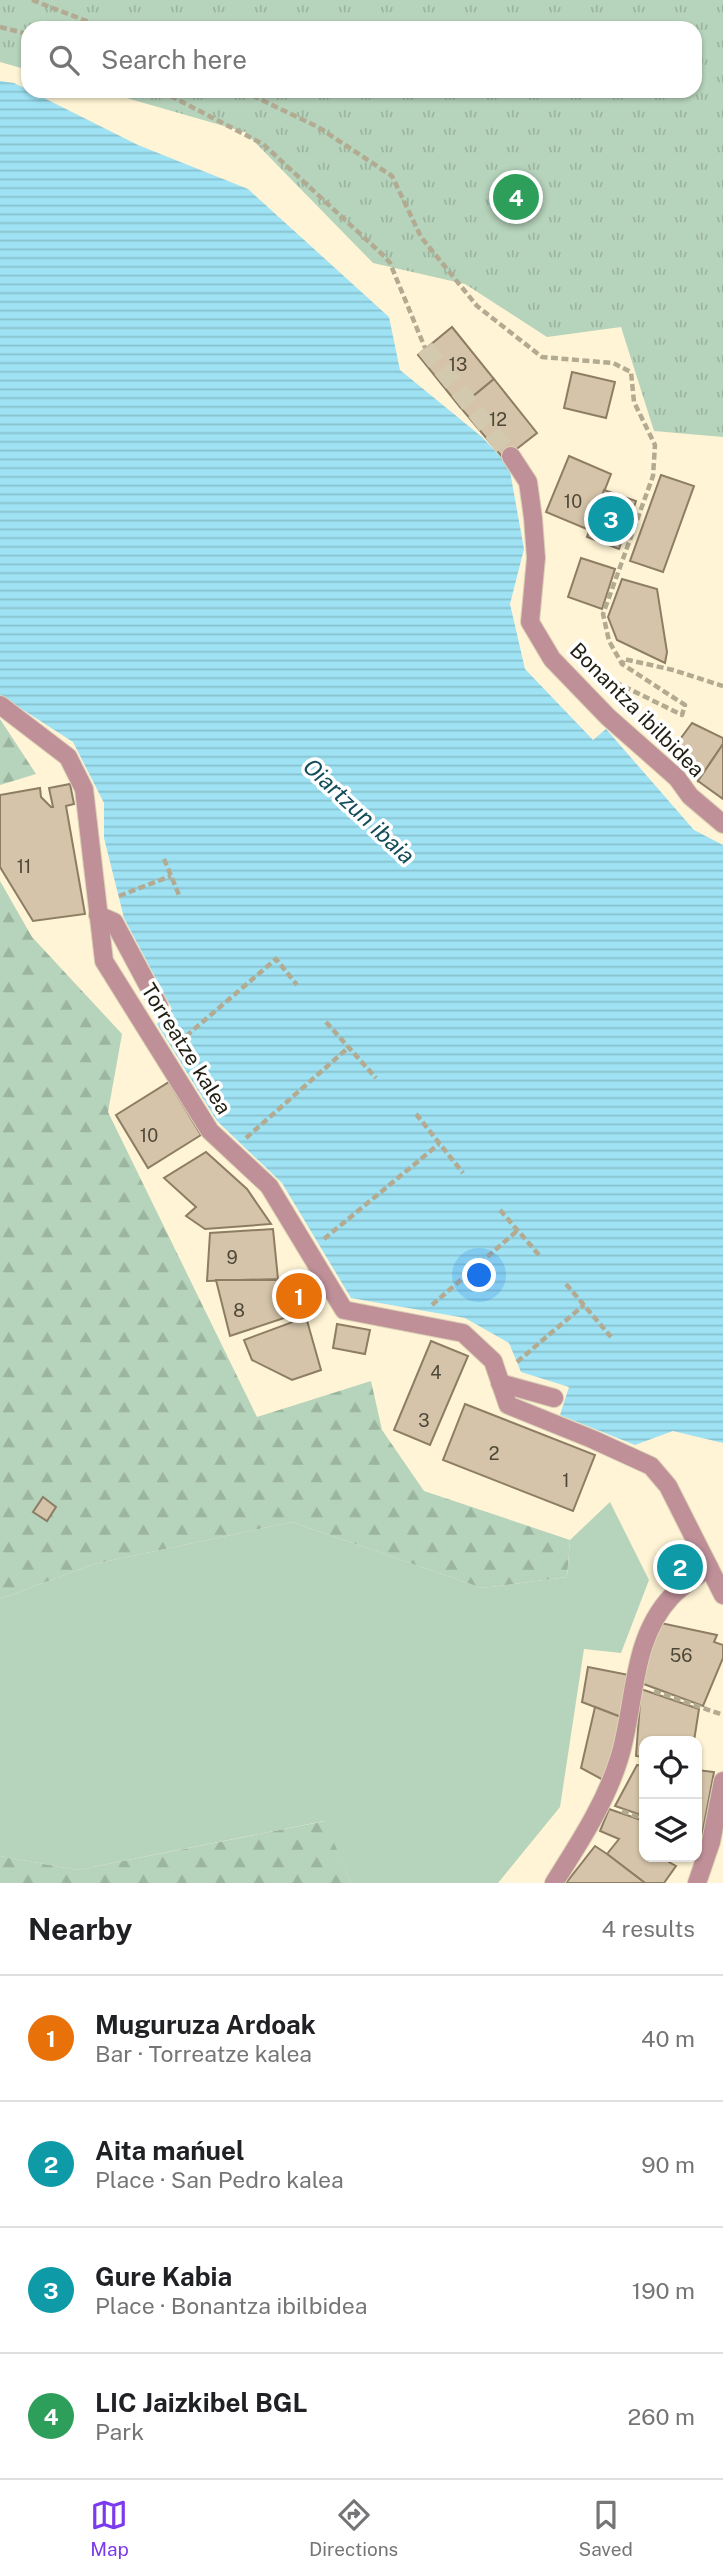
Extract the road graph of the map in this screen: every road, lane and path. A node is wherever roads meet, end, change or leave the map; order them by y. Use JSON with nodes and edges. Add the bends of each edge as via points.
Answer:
{"nodes":[{"id":1,"x":32,"y":0,"type":"edge"},
{"id":2,"x":86,"y":21,"type":"edge"},
{"id":3,"x":0,"y":27,"type":"edge"},
{"id":4,"x":21,"y":32,"type":"edge"},
{"id":5,"x":175,"y":98,"type":"edge"},
{"id":6,"x":258,"y":98,"type":"edge"},
{"id":7,"x":425,"y":348,"type":"tunnel mouth"},
{"id":8,"x":511,"y":456,"type":"tunnel mouth"},
{"id":9,"x":622,"y":664,"type":"junction"},
{"id":10,"x":723,"y":687,"type":"edge"},
{"id":11,"x":616,"y":696,"type":"dead end"},
{"id":12,"x":0,"y":705,"type":"edge"},
{"id":13,"x":645,"y":718,"type":"dead end"},
{"id":14,"x":669,"y":741,"type":"dead end"},
{"id":15,"x":723,"y":824,"type":"edge"},
{"id":16,"x":164,"y":859,"type":"dead end"},
{"id":17,"x":171,"y":876,"type":"junction"},
{"id":18,"x":179,"y":895,"type":"dead end"},
{"id":19,"x":119,"y":896,"type":"dead end"},
{"id":20,"x":98,"y":915,"type":"junction"},
{"id":21,"x":297,"y":985,"type":"dead end"},
{"id":22,"x":159,"y":1006,"type":"dead end"},
{"id":23,"x":326,"y":1022,"type":"dead end"},
{"id":24,"x":349,"y":1047,"type":"junction"},
{"id":25,"x":172,"y":1048,"type":"dead end"},
{"id":26,"x":376,"y":1078,"type":"dead end"},
{"id":27,"x":416,"y":1114,"type":"dead end"},
{"id":28,"x":240,"y":1143,"type":"dead end"},
{"id":29,"x":439,"y":1144,"type":"junction"},
{"id":30,"x":463,"y":1173,"type":"dead end"},
{"id":31,"x":500,"y":1210,"type":"dead end"},
{"id":32,"x":518,"y":1230,"type":"junction"},
{"id":33,"x":318,"y":1244,"type":"dead end"},
{"id":34,"x":539,"y":1255,"type":"dead end"},
{"id":35,"x":566,"y":1284,"type":"dead end"},
{"id":36,"x":584,"y":1306,"type":"junction"},
{"id":37,"x":426,"y":1311,"type":"dead end"},
{"id":38,"x":611,"y":1337,"type":"dead end"},
{"id":39,"x":517,"y":1362,"type":"dead end"},
{"id":40,"x":500,"y":1383,"type":"junction"},
{"id":41,"x":554,"y":1398,"type":"dead end"},
{"id":42,"x":709,"y":1567,"type":"junction"},
{"id":43,"x":723,"y":1595,"type":"edge"},
{"id":44,"x":634,"y":1684,"type":"junction"},
{"id":45,"x":723,"y":1715,"type":"edge"},
{"id":46,"x":723,"y":1782,"type":"edge"},
{"id":47,"x":554,"y":1883,"type":"edge"},
{"id":48,"x":698,"y":1883,"type":"edge"}],
"edges":[{"from":1,"to":2,"type":"path"},
{"from":3,"to":4,"type":"path"},
{"from":5,"to":7,"type":"path","via":[[264,144],[384,256]]},
{"from":6,"to":9,"type":"path","via":[[318,127],[392,176],[421,237],[477,306],[542,358],[612,363],[631,372],[634,402],[655,444],[653,476],[603,614],[609,641]]},
{"from":8,"to":15,"type":"street","name":"Bonantza ibilbidea","via":[[528,482],[533,518],[536,558],[530,622],[552,659],[608,718]]},
{"from":9,"to":10,"type":"path","via":[[624,659],[673,670]]},
{"from":9,"to":11,"type":"path","via":[[685,705],[682,715],[613,681],[607,689]]},
{"from":12,"to":20,"type":"street","name":"Torreatze kalea","via":[[68,757],[79,778]]},
{"from":13,"to":14,"type":"path"},
{"from":16,"to":17,"type":"path"},
{"from":17,"to":18,"type":"path"},
{"from":17,"to":19,"type":"path"},
{"from":20,"to":22,"type":"street","via":[[114,922]]},
{"from":20,"to":40,"type":"street","name":"Torreatze kalea","via":[[104,961],[162,1056],[210,1131],[269,1186],[344,1310],[463,1333],[494,1361]]},
{"from":21,"to":25,"type":"path","via":[[276,959]]},
{"from":23,"to":24,"type":"path"},
{"from":24,"to":26,"type":"path"},
{"from":24,"to":28,"type":"path"},
{"from":27,"to":29,"type":"path"},
{"from":29,"to":30,"type":"path"},
{"from":29,"to":33,"type":"path"},
{"from":31,"to":32,"type":"path"},
{"from":32,"to":34,"type":"path"},
{"from":32,"to":37,"type":"path"},
{"from":35,"to":36,"type":"path"},
{"from":36,"to":38,"type":"path"},
{"from":36,"to":39,"type":"path"},
{"from":40,"to":41,"type":"street"},
{"from":40,"to":42,"type":"street","name":"Torreatze kalea","via":[[508,1405],[651,1466],[668,1486]]},
{"from":42,"to":43,"type":"street","name":"Torreatze kalea"},
{"from":42,"to":44,"type":"street","via":[[671,1597],[646,1638]]},
{"from":44,"to":45,"type":"path"},
{"from":44,"to":47,"type":"street","via":[[611,1783]]},
{"from":46,"to":48,"type":"street"}]}
